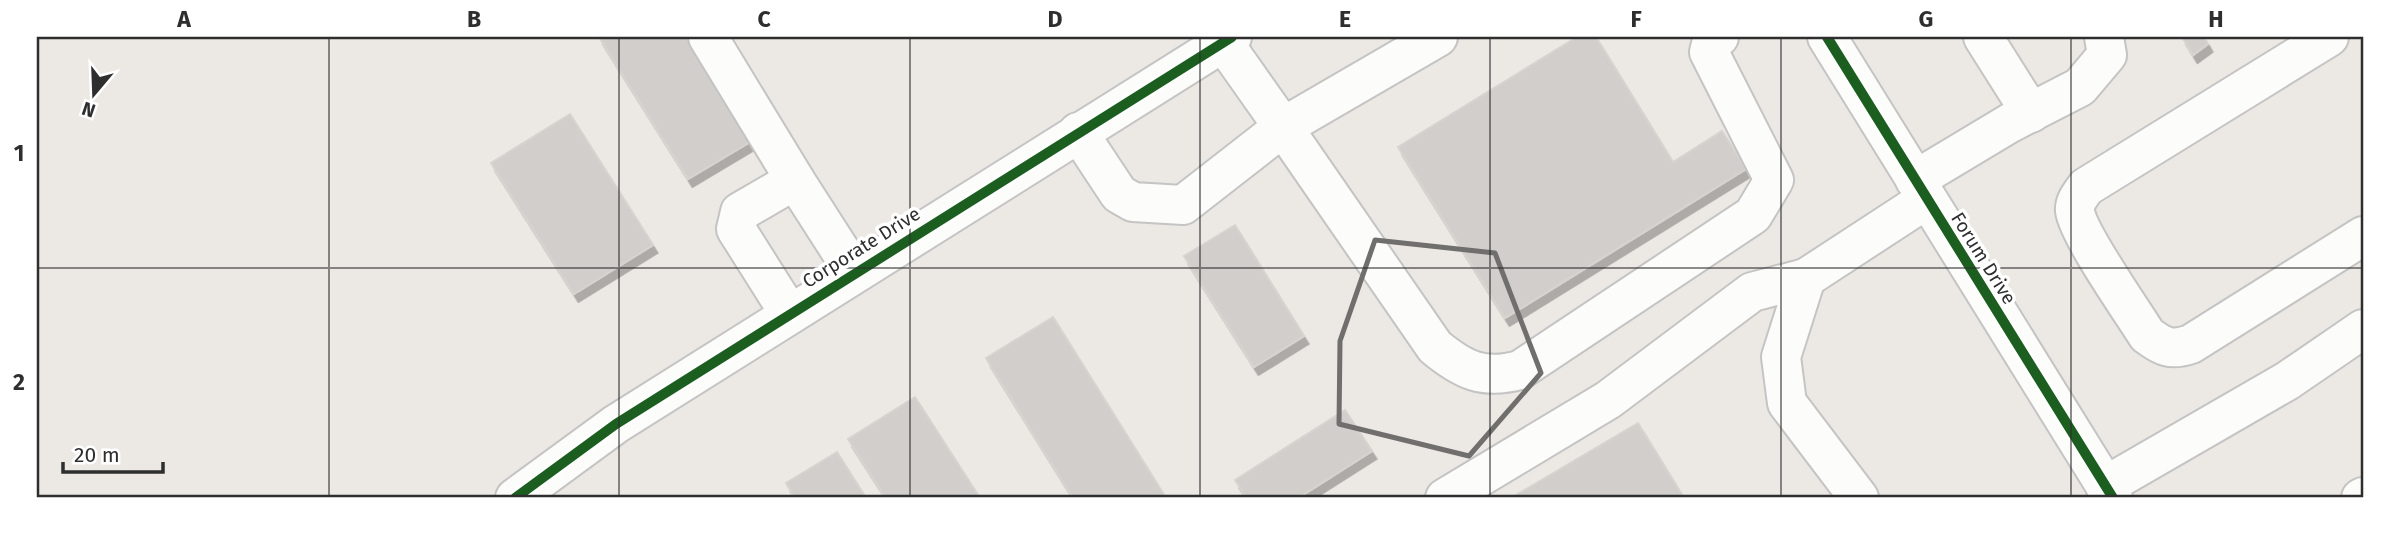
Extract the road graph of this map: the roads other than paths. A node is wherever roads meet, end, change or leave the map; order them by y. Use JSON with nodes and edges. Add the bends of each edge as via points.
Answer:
{"nodes":[{"id":1,"x":708,"y":37,"type":"edge"},
{"id":2,"x":1438,"y":37,"type":"edge"},
{"id":3,"x":1719,"y":37,"type":"edge"},
{"id":4,"x":1827,"y":37,"type":"edge"},
{"id":5,"x":1983,"y":37,"type":"edge"},
{"id":6,"x":2104,"y":37,"type":"edge"},
{"id":7,"x":2329,"y":37,"type":"edge"},
{"id":8,"x":1228,"y":39,"type":"edge"},
{"id":9,"x":2031,"y":113,"type":"junction"},
{"id":10,"x":1283,"y":127,"type":"junction"},
{"id":11,"x":1078,"y":132,"type":"junction"},
{"id":12,"x":794,"y":180,"type":"junction"},
{"id":13,"x":1921,"y":189,"type":"junction"},
{"id":14,"x":2363,"y":236,"type":"edge"},
{"id":15,"x":853,"y":272,"type":"junction"},
{"id":16,"x":1806,"y":278,"type":"junction"},
{"id":17,"x":789,"y":313,"type":"junction"},
{"id":18,"x":2363,"y":329,"type":"edge"},
{"id":19,"x":2109,"y":492,"type":"edge"},
{"id":20,"x":515,"y":498,"type":"edge"},
{"id":21,"x":1445,"y":498,"type":"edge"},
{"id":22,"x":1859,"y":498,"type":"edge"}],
"edges":[{"from":1,"to":12,"type":"street"},
{"from":2,"to":10,"type":"street"},
{"from":3,"to":10,"type":"street","via":[[1709,52],[1774,180],[1753,215],[1520,370],[1497,376],[1457,366],[1435,347]]},
{"from":4,"to":13,"type":"street","name":"Forum Drive"},
{"from":5,"to":9,"type":"street"},
{"from":6,"to":9,"type":"street","via":[[2107,55],[2080,87]]},
{"from":7,"to":14,"type":"street","via":[[2086,187],[2075,211],[2147,335],[2163,347],[2175,349],[2191,344]]},
{"from":8,"to":10,"type":"street"},
{"from":8,"to":11,"type":"street","name":"Corporate Drive"},
{"from":9,"to":13,"type":"street"},
{"from":10,"to":11,"type":"street","via":[[1183,205],[1133,202],[1119,194]]},
{"from":11,"to":15,"type":"street","name":"Corporate Drive"},
{"from":12,"to":15,"type":"street"},
{"from":12,"to":17,"type":"street","via":[[740,212],[736,229]]},
{"from":13,"to":16,"type":"street"},
{"from":13,"to":19,"type":"street","name":"Forum Drive"},
{"from":15,"to":17,"type":"street","name":"Corporate Drive"},
{"from":16,"to":21,"type":"street","via":[[1752,292],[1608,400]]},
{"from":16,"to":22,"type":"street","via":[[1782,357],[1787,403]]},
{"from":17,"to":20,"type":"street","name":"Corporate Drive","via":[[616,424]]},
{"from":18,"to":19,"type":"street"}]}
